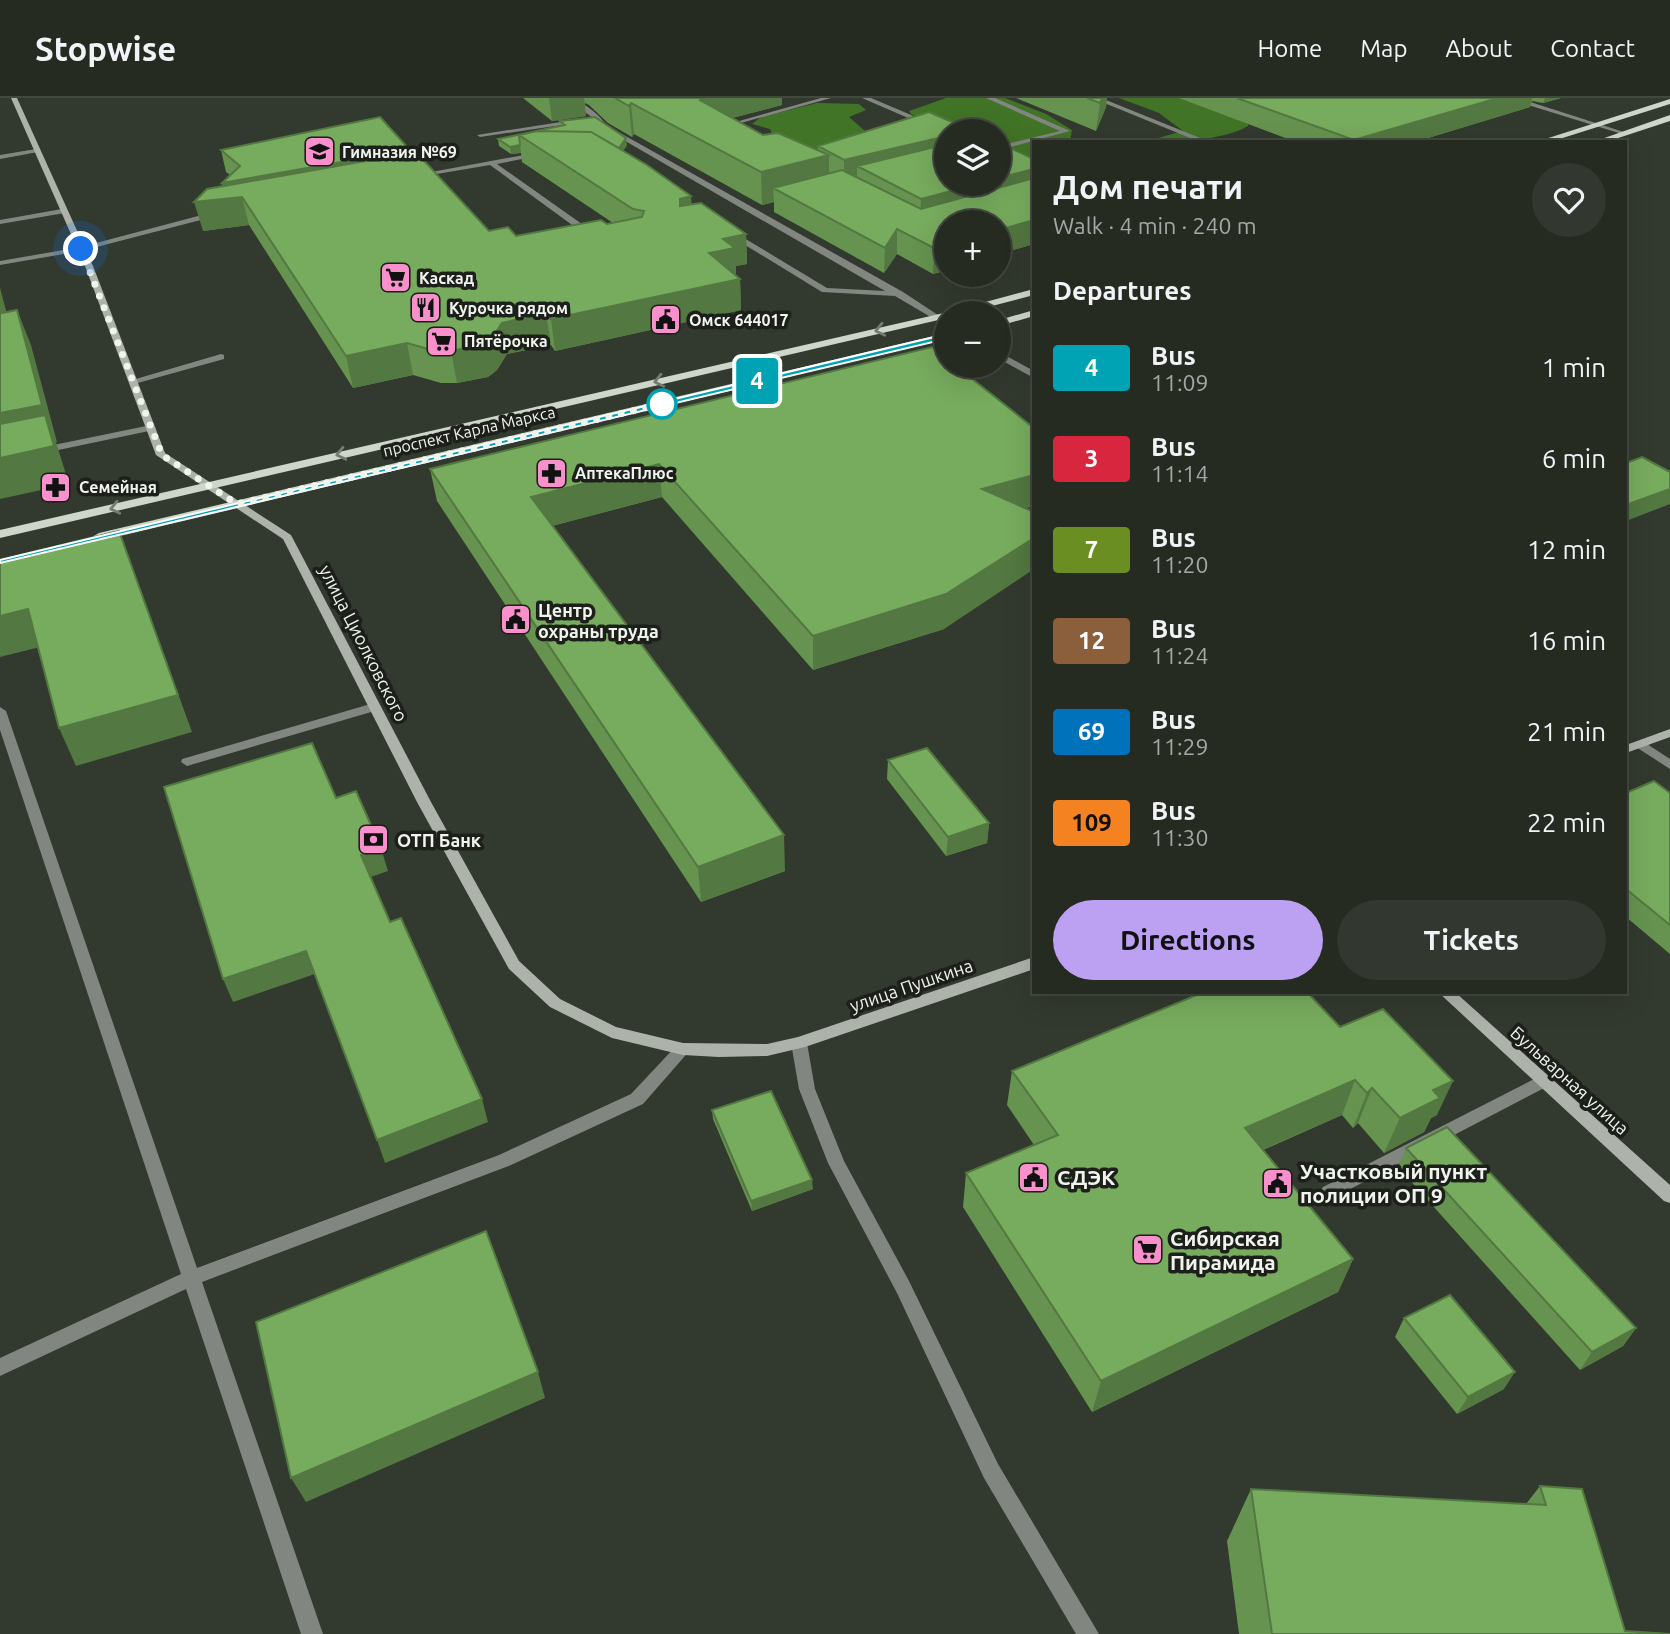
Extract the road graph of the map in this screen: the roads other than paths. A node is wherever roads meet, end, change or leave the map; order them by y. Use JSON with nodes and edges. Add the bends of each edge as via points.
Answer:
{"nodes":[{"id":1,"x":14,"y":98,"type":"edge"},
{"id":2,"x":568,"y":98,"type":"edge"},
{"id":3,"x":828,"y":98,"type":"edge"},
{"id":4,"x":865,"y":98,"type":"edge"},
{"id":5,"x":989,"y":98,"type":"edge"},
{"id":6,"x":1095,"y":98,"type":"edge"},
{"id":7,"x":1512,"y":98,"type":"edge"},
{"id":8,"x":1670,"y":101,"type":"edge"},
{"id":9,"x":1670,"y":118,"type":"edge"},
{"id":10,"x":599,"y":119,"type":"junction"},
{"id":11,"x":1596,"y":124,"type":"junction"},
{"id":12,"x":934,"y":128,"type":"edge"},
{"id":13,"x":706,"y":130,"type":"edge"},
{"id":14,"x":1624,"y":133,"type":"junction"},
{"id":15,"x":480,"y":135,"type":"dead end"},
{"id":16,"x":1201,"y":140,"type":"edge"},
{"id":17,"x":1546,"y":140,"type":"edge"},
{"id":18,"x":1603,"y":140,"type":"edge"},
{"id":19,"x":1011,"y":145,"type":"edge"},
{"id":20,"x":659,"y":150,"type":"edge"},
{"id":21,"x":36,"y":151,"type":"junction"},
{"id":22,"x":649,"y":152,"type":"junction"},
{"id":23,"x":547,"y":153,"type":"edge"},
{"id":24,"x":0,"y":157,"type":"edge"},
{"id":25,"x":492,"y":163,"type":"junction"},
{"id":26,"x":410,"y":177,"type":"edge"},
{"id":27,"x":767,"y":209,"type":"edge"},
{"id":28,"x":62,"y":211,"type":"junction"},
{"id":29,"x":224,"y":212,"type":"edge"},
{"id":30,"x":754,"y":212,"type":"junction"},
{"id":31,"x":0,"y":222,"type":"edge"},
{"id":32,"x":725,"y":231,"type":"edge"},
{"id":33,"x":603,"y":243,"type":"edge"},
{"id":34,"x":81,"y":249,"type":"junction"},
{"id":35,"x":0,"y":263,"type":"edge"},
{"id":36,"x":1032,"y":293,"type":"edge"},
{"id":37,"x":900,"y":294,"type":"junction"},
{"id":38,"x":999,"y":301,"type":"edge"},
{"id":39,"x":934,"y":312,"type":"edge"},
{"id":40,"x":1032,"y":314,"type":"edge"},
{"id":41,"x":934,"y":318,"type":"edge"},
{"id":42,"x":1011,"y":320,"type":"edge"},
{"id":43,"x":934,"y":339,"type":"edge"},
{"id":44,"x":221,"y":358,"type":"dead end"},
{"id":45,"x":1011,"y":362,"type":"edge"},
{"id":46,"x":1032,"y":374,"type":"edge"},
{"id":47,"x":134,"y":381,"type":"junction"},
{"id":48,"x":151,"y":428,"type":"junction"},
{"id":49,"x":23,"y":454,"type":"edge"},
{"id":50,"x":206,"y":486,"type":"junction"},
{"id":51,"x":237,"y":504,"type":"junction"},
{"id":52,"x":0,"y":534,"type":"edge"},
{"id":53,"x":87,"y":539,"type":"edge"},
{"id":54,"x":374,"y":707,"type":"junction"},
{"id":55,"x":0,"y":711,"type":"edge"},
{"id":56,"x":1670,"y":733,"type":"edge"},
{"id":57,"x":1641,"y":744,"type":"junction"},
{"id":58,"x":1627,"y":749,"type":"edge"},
{"id":59,"x":187,"y":762,"type":"dead end"},
{"id":60,"x":1670,"y":765,"type":"edge"},
{"id":61,"x":1032,"y":964,"type":"edge"},
{"id":62,"x":1447,"y":994,"type":"edge"},
{"id":63,"x":799,"y":1043,"type":"junction"},
{"id":64,"x":682,"y":1049,"type":"junction"},
{"id":65,"x":1542,"y":1081,"type":"junction"},
{"id":66,"x":1329,"y":1192,"type":"dead end"},
{"id":67,"x":1670,"y":1196,"type":"edge"},
{"id":68,"x":192,"y":1278,"type":"junction"},
{"id":69,"x":0,"y":1367,"type":"edge"},
{"id":70,"x":312,"y":1634,"type":"edge"},
{"id":71,"x":1088,"y":1634,"type":"edge"}],
"edges":[{"from":1,"to":21,"type":"main road","name":"улица Циолковского"},
{"from":2,"to":10,"type":"street"},
{"from":3,"to":13,"type":"street"},
{"from":4,"to":12,"type":"street"},
{"from":5,"to":19,"type":"street","via":[[1068,131]]},
{"from":6,"to":16,"type":"street"},
{"from":7,"to":11,"type":"street"},
{"from":8,"to":11,"type":"main road"},
{"from":9,"to":14,"type":"main road"},
{"from":10,"to":15,"type":"street"},
{"from":10,"to":22,"type":"street","via":[[603,126]]},
{"from":11,"to":14,"type":"street"},
{"from":11,"to":17,"type":"main road"},
{"from":14,"to":18,"type":"main road"},
{"from":20,"to":22,"type":"street"},
{"from":21,"to":24,"type":"street"},
{"from":21,"to":28,"type":"main road","name":"улица Циолковского"},
{"from":22,"to":30,"type":"street"},
{"from":23,"to":25,"type":"street"},
{"from":25,"to":26,"type":"street"},
{"from":25,"to":33,"type":"street"},
{"from":27,"to":30,"type":"street"},
{"from":28,"to":31,"type":"street"},
{"from":28,"to":34,"type":"main road","name":"улица Циолковского"},
{"from":29,"to":34,"type":"street"},
{"from":30,"to":37,"type":"street"},
{"from":32,"to":37,"type":"street","via":[[825,290]]},
{"from":34,"to":35,"type":"street"},
{"from":34,"to":47,"type":"main road","name":"улица Циолковского"},
{"from":36,"to":38,"type":"main road"},
{"from":37,"to":39,"type":"street"},
{"from":40,"to":42,"type":"main road"},
{"from":41,"to":50,"type":"main road","name":"проспект Карла Маркса","one_way":true},
{"from":43,"to":51,"type":"main road","name":"проспект Карла Маркса"},
{"from":44,"to":47,"type":"street"},
{"from":45,"to":46,"type":"street"},
{"from":47,"to":48,"type":"main road","name":"улица Циолковского"},
{"from":48,"to":49,"type":"street"},
{"from":48,"to":50,"type":"main road","name":"улица Циолковского","via":[[162,455]]},
{"from":50,"to":51,"type":"main road","name":"улица Циолковского"},
{"from":50,"to":52,"type":"main road","name":"проспект Карла Маркса","one_way":true},
{"from":51,"to":53,"type":"main road","name":"проспект Карла Маркса"},
{"from":51,"to":54,"type":"main road","name":"улица Циолковского","via":[[287,537]]},
{"from":54,"to":59,"type":"street"},
{"from":54,"to":64,"type":"main road","name":"улица Циолковского","via":[[514,965],[555,1003],[612,1032]]},
{"from":55,"to":68,"type":"street"},
{"from":56,"to":57,"type":"main road"},
{"from":57,"to":58,"type":"main road"},
{"from":57,"to":60,"type":"street"},
{"from":61,"to":63,"type":"main road","name":"улица Пушкина"},
{"from":62,"to":65,"type":"main road","name":"Бульварная улица"},
{"from":63,"to":64,"type":"main road","name":"улица Циолковского","via":[[744,1051]]},
{"from":63,"to":71,"type":"street","via":[[807,1089],[836,1163],[903,1287],[991,1471]]},
{"from":64,"to":68,"type":"street","via":[[637,1099],[627,1104],[505,1160]]},
{"from":65,"to":66,"type":"street"},
{"from":65,"to":67,"type":"main road","name":"Бульварная улица"},
{"from":68,"to":69,"type":"street"},
{"from":68,"to":70,"type":"street"}]}
